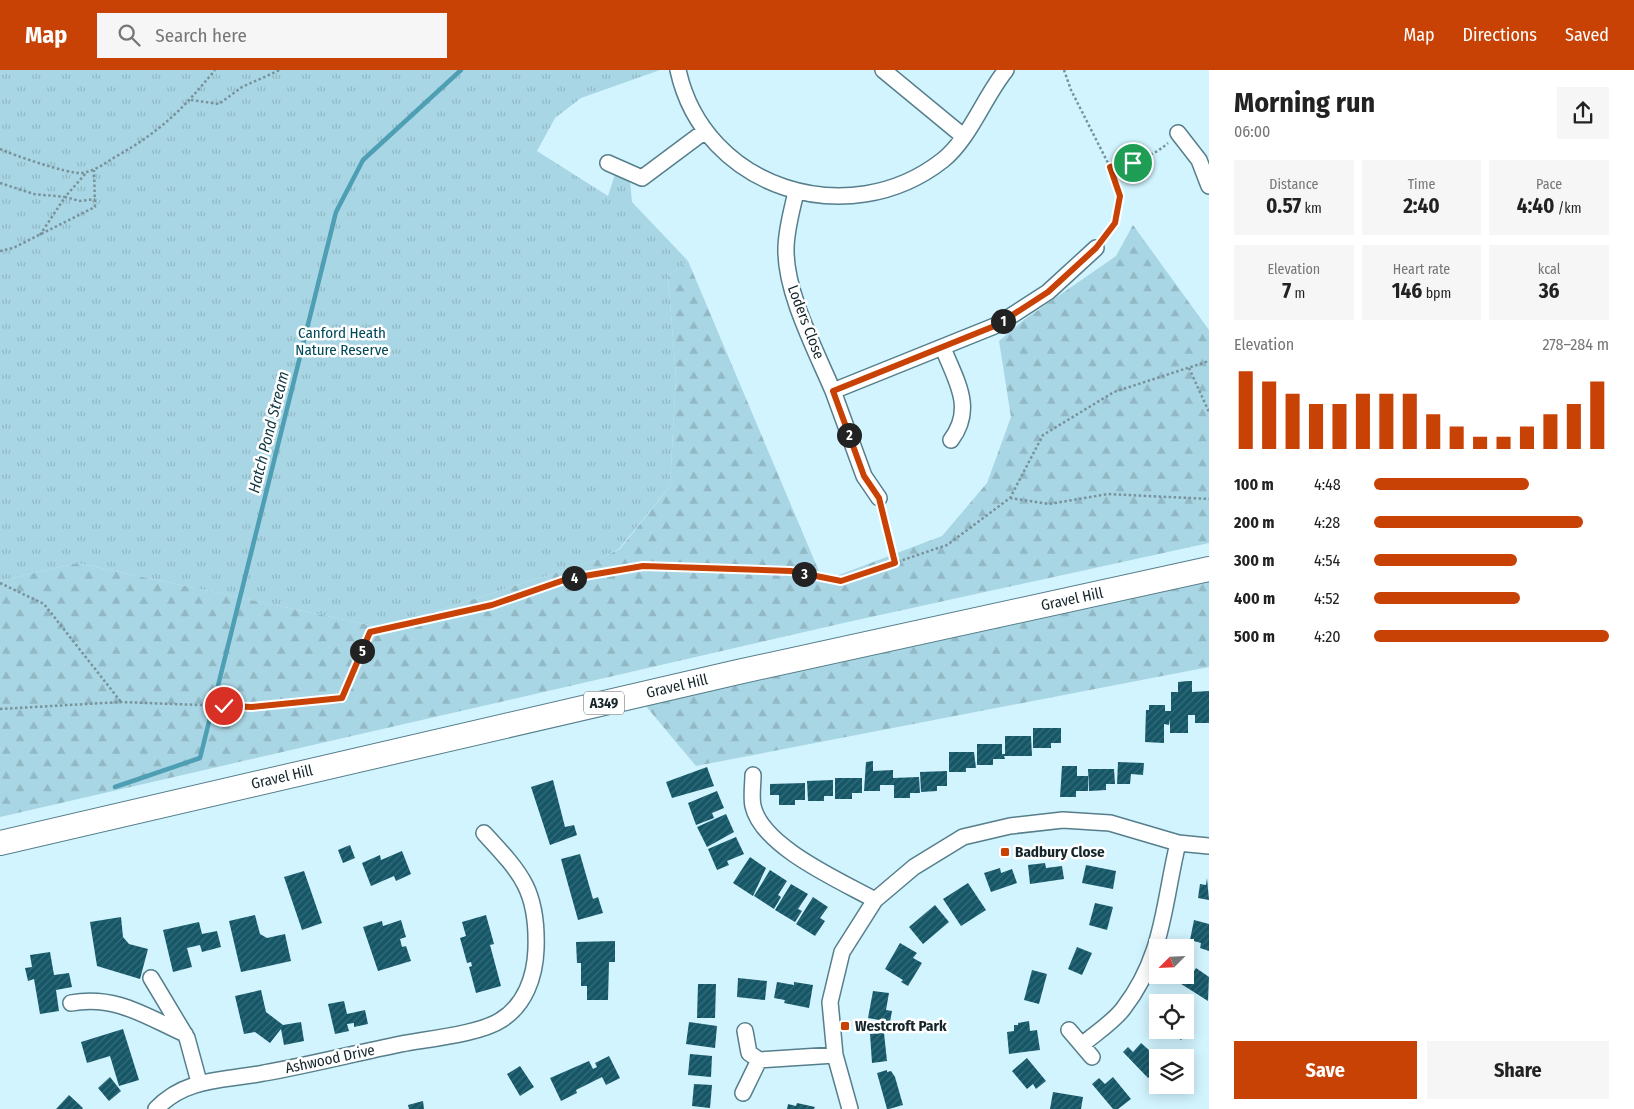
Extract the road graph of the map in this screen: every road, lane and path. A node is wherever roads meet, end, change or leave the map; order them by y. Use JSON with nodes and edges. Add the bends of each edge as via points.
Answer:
{"nodes":[{"id":1,"x":215,"y":70,"type":"edge"},
{"id":2,"x":280,"y":70,"type":"edge"},
{"id":3,"x":678,"y":70,"type":"edge"},
{"id":4,"x":883,"y":70,"type":"edge"},
{"id":5,"x":1006,"y":70,"type":"edge"},
{"id":6,"x":1064,"y":70,"type":"edge"},
{"id":7,"x":191,"y":100,"type":"junction"},
{"id":8,"x":705,"y":131,"type":"junction"},
{"id":9,"x":1178,"y":133,"type":"joint"},
{"id":10,"x":963,"y":136,"type":"junction"},
{"id":11,"x":0,"y":150,"type":"edge"},
{"id":12,"x":608,"y":163,"type":"dead end"},
{"id":13,"x":1110,"y":167,"type":"junction"},
{"id":14,"x":94,"y":170,"type":"junction"},
{"id":15,"x":87,"y":172,"type":"junction"},
{"id":16,"x":0,"y":183,"type":"edge"},
{"id":17,"x":1209,"y":186,"type":"edge"},
{"id":18,"x":796,"y":192,"type":"junction"},
{"id":19,"x":65,"y":198,"type":"junction"},
{"id":20,"x":95,"y":200,"type":"junction"},
{"id":21,"x":39,"y":236,"type":"junction"},
{"id":22,"x":1096,"y":248,"type":"joint"},
{"id":23,"x":0,"y":251,"type":"edge"},
{"id":24,"x":944,"y":348,"type":"junction"},
{"id":25,"x":1209,"y":361,"type":"edge"},
{"id":26,"x":1189,"y":368,"type":"junction"},
{"id":27,"x":833,"y":391,"type":"junction"},
{"id":28,"x":1209,"y":412,"type":"edge"},
{"id":29,"x":951,"y":440,"type":"dead end"},
{"id":30,"x":879,"y":498,"type":"joint"},
{"id":31,"x":1010,"y":498,"type":"junction"},
{"id":32,"x":1209,"y":500,"type":"edge"},
{"id":33,"x":895,"y":563,"type":"junction"},
{"id":34,"x":1209,"y":569,"type":"edge"},
{"id":35,"x":0,"y":583,"type":"edge"},
{"id":36,"x":120,"y":702,"type":"junction"},
{"id":37,"x":0,"y":710,"type":"edge"},
{"id":38,"x":753,"y":775,"type":"dead end"},
{"id":39,"x":484,"y":833,"type":"dead end"},
{"id":40,"x":0,"y":843,"type":"edge"},
{"id":41,"x":1178,"y":843,"type":"junction"},
{"id":42,"x":1209,"y":846,"type":"edge"},
{"id":43,"x":876,"y":900,"type":"junction"},
{"id":44,"x":152,"y":978,"type":"dead end"},
{"id":45,"x":71,"y":1003,"type":"dead end"},
{"id":46,"x":1069,"y":1030,"type":"dead end"},
{"id":47,"x":745,"y":1031,"type":"dead end"},
{"id":48,"x":185,"y":1034,"type":"junction"},
{"id":49,"x":1082,"y":1044,"type":"junction"},
{"id":50,"x":835,"y":1054,"type":"junction"},
{"id":51,"x":1092,"y":1057,"type":"dead end"},
{"id":52,"x":758,"y":1060,"type":"junction"},
{"id":53,"x":199,"y":1082,"type":"junction"},
{"id":54,"x":743,"y":1093,"type":"dead end"},
{"id":55,"x":156,"y":1109,"type":"edge"},
{"id":56,"x":850,"y":1109,"type":"edge"}],
"edges":[{"from":1,"to":7,"type":"path"},
{"from":2,"to":7,"type":"path","via":[[242,87],[219,104]]},
{"from":3,"to":8,"type":"street","via":[[688,99]]},
{"from":4,"to":10,"type":"street"},
{"from":5,"to":10,"type":"street"},
{"from":6,"to":13,"type":"path"},
{"from":7,"to":14,"type":"path","via":[[163,128]]},
{"from":8,"to":12,"type":"street","via":[[642,178]]},
{"from":8,"to":18,"type":"street","via":[[739,166]]},
{"from":9,"to":13,"type":"path","via":[[1158,152],[1133,163]]},
{"from":9,"to":17,"type":"street","via":[[1199,160]]},
{"from":10,"to":18,"type":"street","via":[[944,159],[892,188],[854,197]]},
{"from":11,"to":15,"type":"path","via":[[79,174]]},
{"from":13,"to":22,"type":"path","via":[[1120,196],[1115,223]]},
{"from":14,"to":15,"type":"path"},
{"from":14,"to":20,"type":"path"},
{"from":15,"to":19,"type":"path"},
{"from":16,"to":19,"type":"path","via":[[34,194]]},
{"from":18,"to":27,"type":"street","name":"Loders Close","via":[[786,248],[787,270]]},
{"from":19,"to":20,"type":"path","via":[[80,202]]},
{"from":19,"to":21,"type":"path"},
{"from":20,"to":21,"type":"path","via":[[95,207]]},
{"from":21,"to":23,"type":"path"},
{"from":22,"to":24,"type":"street","via":[[1048,292],[997,325]]},
{"from":24,"to":27,"type":"street"},
{"from":24,"to":29,"type":"street","via":[[962,394],[963,418]]},
{"from":25,"to":26,"type":"path"},
{"from":26,"to":28,"type":"path"},
{"from":26,"to":31,"type":"path","via":[[1114,392],[1043,435]]},
{"from":27,"to":30,"type":"street","name":"Loders Close","via":[[864,476]]},
{"from":30,"to":33,"type":"path"},
{"from":31,"to":32,"type":"path","via":[[1049,504],[1108,494]]},
{"from":31,"to":33,"type":"path","via":[[947,545]]},
{"from":33,"to":36,"type":"path","via":[[841,581],[791,571],[643,566],[567,579],[492,605],[370,632],[342,698],[252,707]]},
{"from":34,"to":40,"type":"main road","name":"Gravel Hill","number":"A349","via":[[738,672]]},
{"from":35,"to":36,"type":"path","via":[[44,604]]},
{"from":36,"to":37,"type":"path"},
{"from":38,"to":43,"type":"street","via":[[753,806],[766,832],[802,858]]},
{"from":39,"to":53,"type":"street","name":"Ashwood Drive","via":[[512,864],[532,896],[537,925],[536,958],[530,986],[517,1006],[500,1021],[264,1074]]},
{"from":41,"to":42,"type":"street"},
{"from":41,"to":43,"type":"street","via":[[1110,823],[1063,820],[1010,826],[963,837],[914,867]]},
{"from":41,"to":49,"type":"street","via":[[1165,919],[1142,981],[1122,1010]]},
{"from":43,"to":50,"type":"street","via":[[842,952],[830,1002]]},
{"from":44,"to":48,"type":"street"},
{"from":45,"to":48,"type":"street","via":[[92,999],[122,1005]]},
{"from":46,"to":49,"type":"street"},
{"from":47,"to":52,"type":"street","via":[[749,1053]]},
{"from":48,"to":53,"type":"street"},
{"from":49,"to":51,"type":"street"},
{"from":50,"to":52,"type":"street"},
{"from":50,"to":56,"type":"street"},
{"from":52,"to":54,"type":"street"},
{"from":53,"to":55,"type":"street","name":"Ashwood Drive","via":[[163,1101]]}]}
